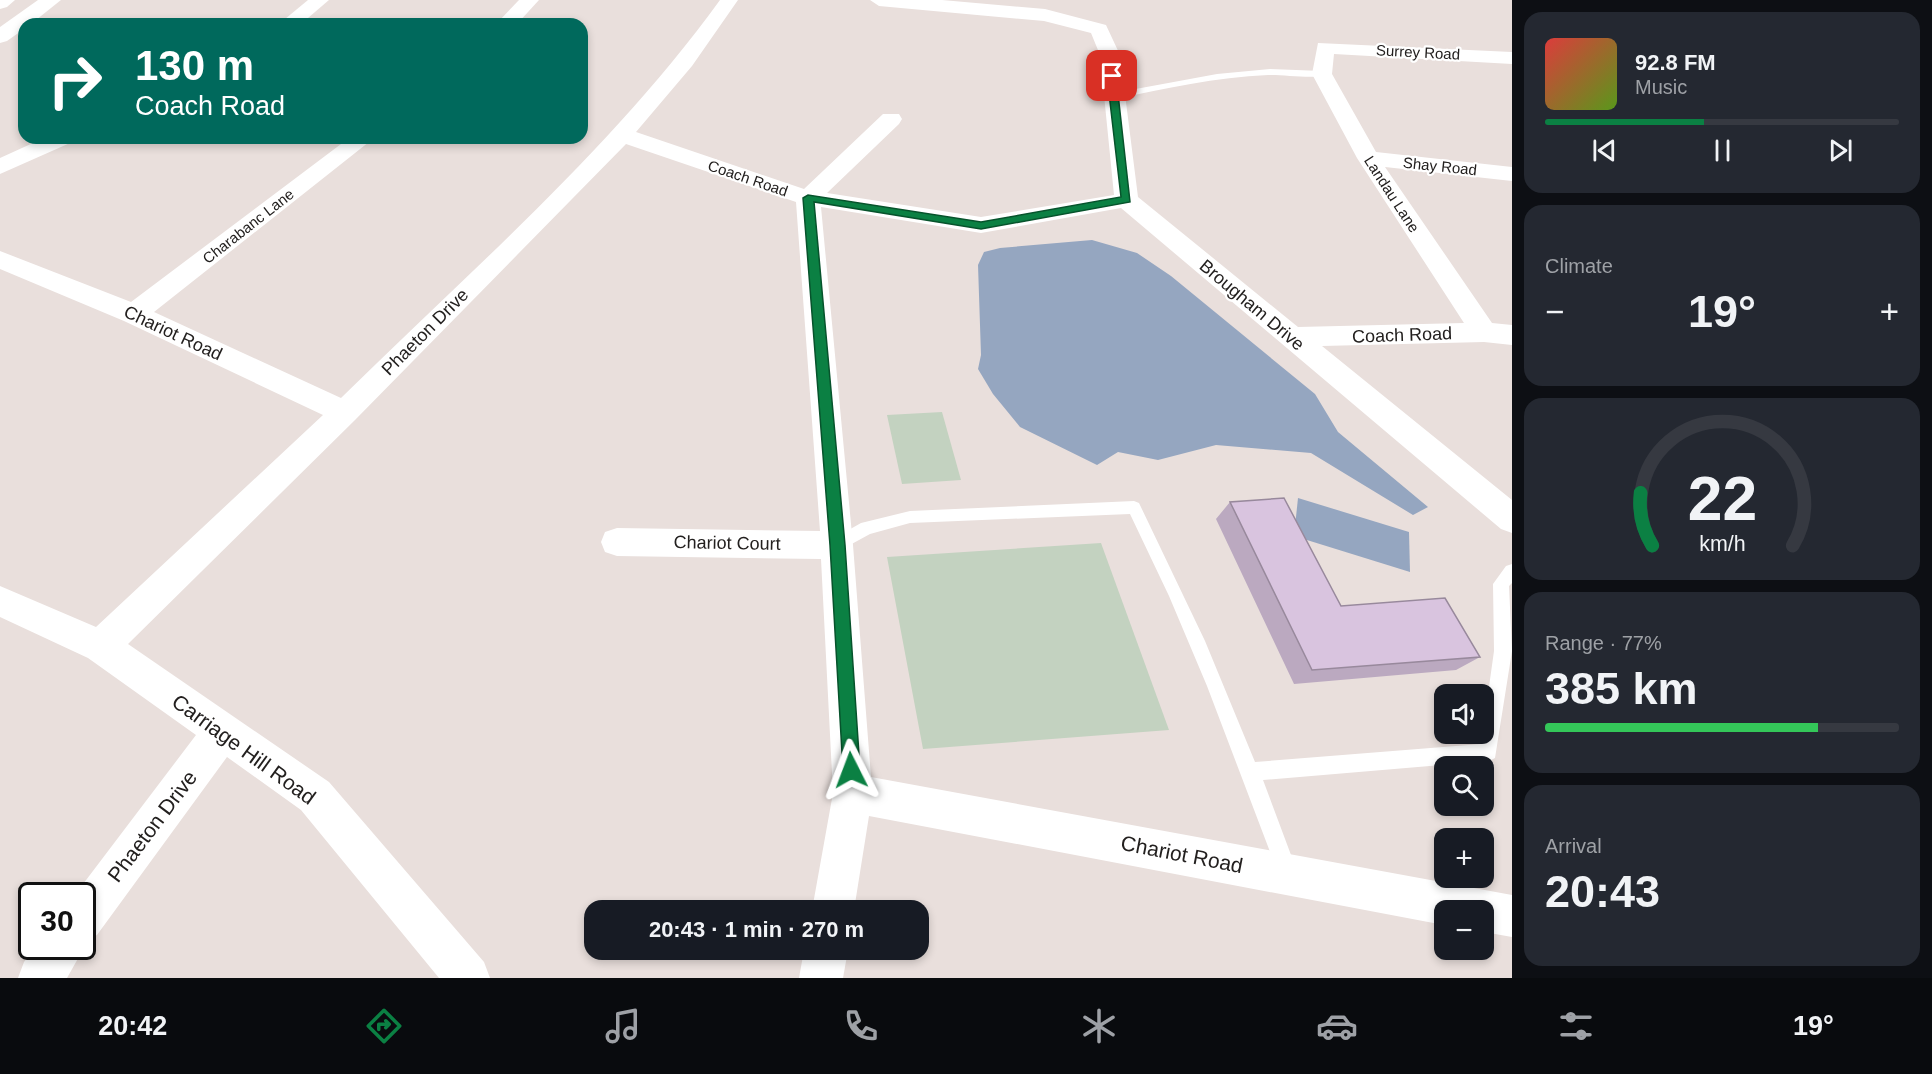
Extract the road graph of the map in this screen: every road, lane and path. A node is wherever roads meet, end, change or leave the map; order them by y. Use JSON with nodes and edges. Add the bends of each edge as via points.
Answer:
{"nodes":[{"id":1,"x":5,"y":0,"type":"edge"},
{"id":2,"x":51,"y":0,"type":"edge"},
{"id":3,"x":320,"y":0,"type":"edge"},
{"id":4,"x":530,"y":0,"type":"edge"},
{"id":5,"x":729,"y":0,"type":"edge"},
{"id":6,"x":879,"y":0,"type":"edge"},
{"id":7,"x":0,"y":3,"type":"edge"},
{"id":8,"x":26,"y":18,"type":"edge"},
{"id":9,"x":297,"y":18,"type":"edge"},
{"id":10,"x":512,"y":18,"type":"edge"},
{"id":11,"x":18,"y":24,"type":"edge"},
{"id":12,"x":0,"y":37,"type":"edge"},
{"id":13,"x":1512,"y":58,"type":"edge"},
{"id":14,"x":1322,"y":74,"type":"junction"},
{"id":15,"x":1114,"y":96,"type":"junction"},
{"id":16,"x":891,"y":119,"type":"dead end"},
{"id":17,"x":622,"y":135,"type":"junction"},
{"id":18,"x":49,"y":144,"type":"edge"},
{"id":19,"x":355,"y":144,"type":"edge"},
{"id":20,"x":1368,"y":158,"type":"junction"},
{"id":21,"x":0,"y":167,"type":"edge"},
{"id":22,"x":1512,"y":174,"type":"edge"},
{"id":23,"x":808,"y":198,"type":"junction"},
{"id":24,"x":1126,"y":200,"type":"junction"},
{"id":25,"x":0,"y":259,"type":"edge"},
{"id":26,"x":134,"y":314,"type":"junction"},
{"id":27,"x":1484,"y":332,"type":"junction"},
{"id":28,"x":1512,"y":335,"type":"edge"},
{"id":29,"x":1291,"y":338,"type":"junction"},
{"id":30,"x":345,"y":412,"type":"junction"},
{"id":31,"x":1512,"y":519,"type":"edge"},
{"id":32,"x":617,"y":542,"type":"dead end"},
{"id":33,"x":837,"y":545,"type":"junction"},
{"id":34,"x":1512,"y":571,"type":"edge"},
{"id":35,"x":0,"y":601,"type":"edge"},
{"id":36,"x":101,"y":646,"type":"junction"},
{"id":37,"x":222,"y":732,"type":"junction"},
{"id":38,"x":1251,"y":772,"type":"junction"},
{"id":39,"x":853,"y":793,"type":"junction"},
{"id":40,"x":1288,"y":874,"type":"junction"},
{"id":41,"x":835,"y":900,"type":"edge"},
{"id":42,"x":96,"y":901,"type":"edge"},
{"id":43,"x":1512,"y":916,"type":"edge"},
{"id":44,"x":53,"y":960,"type":"edge"},
{"id":45,"x":824,"y":960,"type":"edge"},
{"id":46,"x":40,"y":978,"type":"edge"},
{"id":47,"x":468,"y":978,"type":"edge"},
{"id":48,"x":821,"y":978,"type":"edge"}],
"edges":[{"from":1,"to":7,"type":"main road"},
{"from":2,"to":8,"type":"main road"},
{"from":3,"to":9,"type":"street"},
{"from":4,"to":10,"type":"street"},
{"from":5,"to":17,"type":"street","name":"Phaeton Drive","via":[[686,62]]},
{"from":6,"to":15,"type":"street","via":[[1045,15],[1099,29],[1110,55]]},
{"from":11,"to":12,"type":"main road"},
{"from":13,"to":14,"type":"street","name":"Surrey Road","via":[[1325,47]]},
{"from":14,"to":15,"type":"lane","via":[[1288,69]]},
{"from":14,"to":20,"type":"street","name":"Landau Lane"},
{"from":15,"to":24,"type":"street"},
{"from":16,"to":23,"type":"street"},
{"from":17,"to":23,"type":"street","name":"Coach Road"},
{"from":17,"to":30,"type":"street","name":"Phaeton Drive"},
{"from":18,"to":21,"type":"street"},
{"from":19,"to":26,"type":"street","name":"Charabanc Lane"},
{"from":20,"to":22,"type":"street","name":"Shay Road"},
{"from":20,"to":27,"type":"street","name":"Landau Lane"},
{"from":23,"to":24,"type":"street","name":"Coach Road","via":[[981,225]]},
{"from":23,"to":33,"type":"street"},
{"from":24,"to":29,"type":"street","name":"Brougham Drive"},
{"from":25,"to":26,"type":"street","name":"Chariot Road"},
{"from":26,"to":30,"type":"street","name":"Chariot Road"},
{"from":27,"to":28,"type":"street","name":"Coach Road"},
{"from":27,"to":29,"type":"street","name":"Coach Road"},
{"from":29,"to":31,"type":"street","name":"Brougham Drive"},
{"from":30,"to":36,"type":"street","name":"Phaeton Drive"},
{"from":32,"to":33,"type":"street","name":"Chariot Court"},
{"from":33,"to":38,"type":"lane","via":[[866,528],[910,517],[1134,507],[1161,560]]},
{"from":33,"to":39,"type":"street"},
{"from":34,"to":38,"type":"lane","via":[[1501,584],[1503,651],[1489,752]]},
{"from":35,"to":36,"type":"street","name":"Carriage Hill Road"},
{"from":36,"to":37,"type":"street","name":"Carriage Hill Road"},
{"from":37,"to":42,"type":"street","name":"Phaeton Drive"},
{"from":37,"to":47,"type":"street","name":"Carriage Hill Road","via":[[315,796]]},
{"from":38,"to":40,"type":"lane"},
{"from":39,"to":40,"type":"street","name":"Chariot Road"},
{"from":39,"to":41,"type":"street"},
{"from":40,"to":43,"type":"street","name":"Chariot Road"},
{"from":44,"to":46,"type":"street"},
{"from":45,"to":48,"type":"street"}]}
